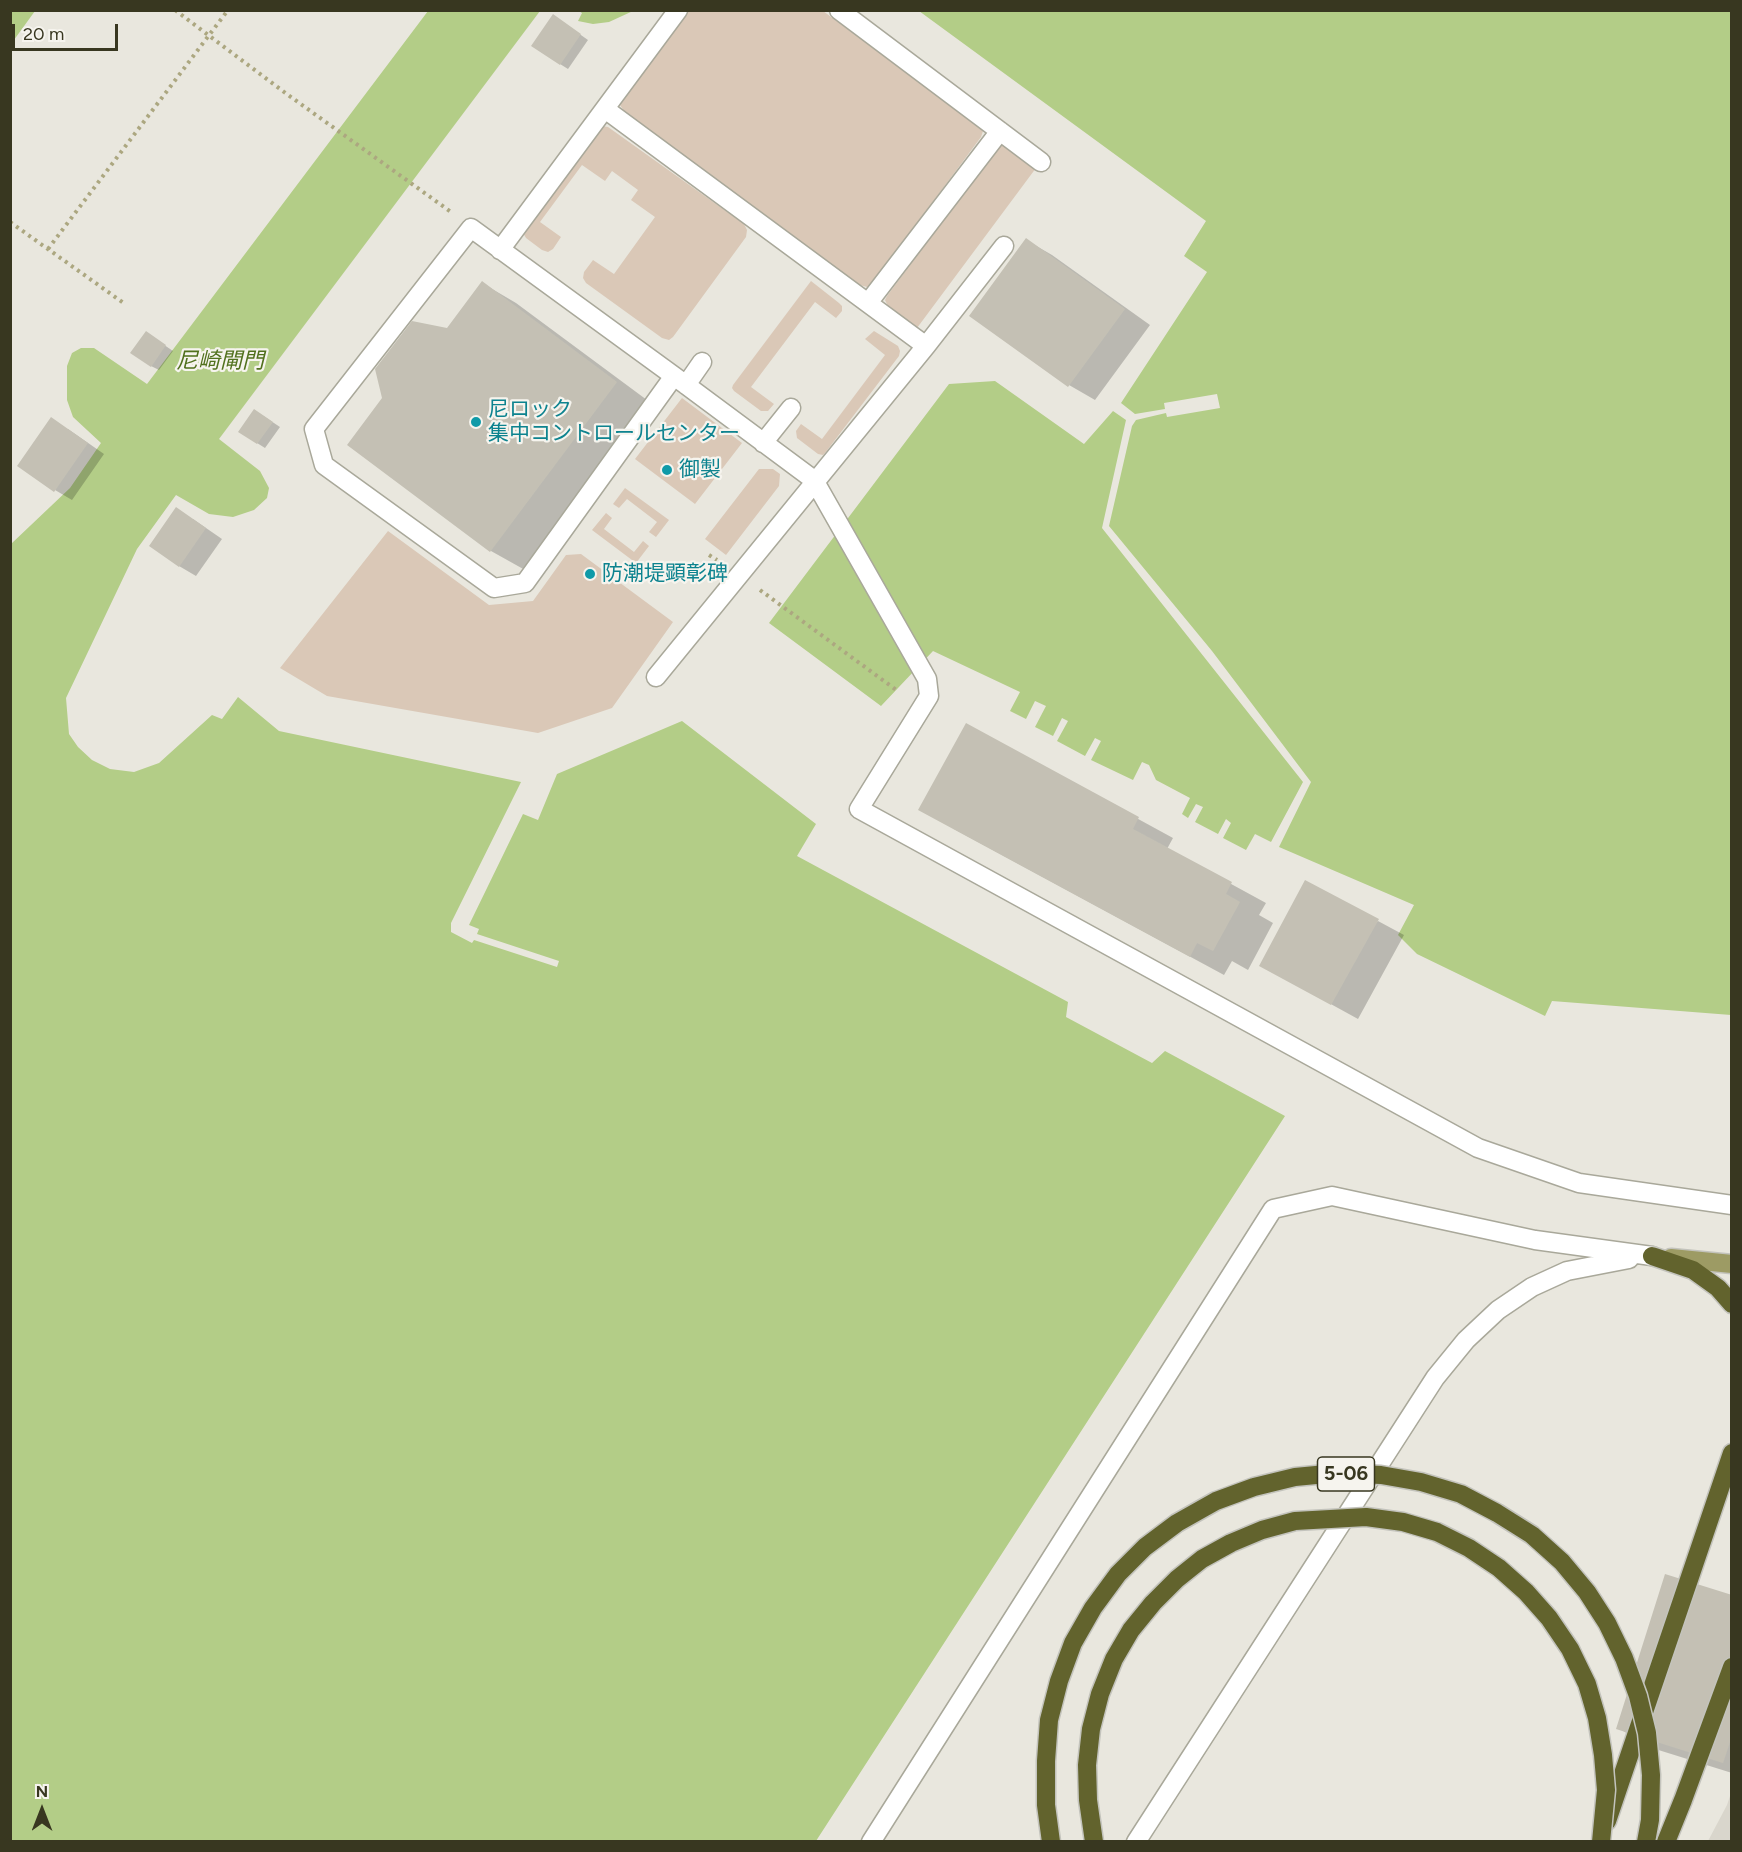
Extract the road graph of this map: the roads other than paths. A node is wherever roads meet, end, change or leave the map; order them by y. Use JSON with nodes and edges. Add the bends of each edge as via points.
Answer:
{"nodes":[{"id":1,"x":678,"y":10,"type":"edge"},
{"id":2,"x":839,"y":10,"type":"edge"},
{"id":3,"x":605,"y":109,"type":"junction"},
{"id":4,"x":1000,"y":131,"type":"junction"},
{"id":5,"x":1041,"y":162,"type":"dead end"},
{"id":6,"x":1004,"y":246,"type":"dead end"},
{"id":7,"x":500,"y":250,"type":"junction"},
{"id":8,"x":868,"y":303,"type":"junction"},
{"id":9,"x":926,"y":345,"type":"junction"},
{"id":10,"x":702,"y":362,"type":"dead end"},
{"id":11,"x":680,"y":381,"type":"junction"},
{"id":12,"x":791,"y":408,"type":"dead end"},
{"id":13,"x":763,"y":443,"type":"junction"},
{"id":14,"x":814,"y":480,"type":"junction"},
{"id":15,"x":656,"y":677,"type":"dead end"},
{"id":16,"x":1731,"y":1205,"type":"edge"},
{"id":17,"x":1652,"y":1256,"type":"junction"},
{"id":18,"x":1731,"y":1264,"type":"edge"},
{"id":19,"x":1731,"y":1304,"type":"edge"},
{"id":20,"x":1731,"y":1453,"type":"edge"},
{"id":21,"x":1731,"y":1667,"type":"edge"},
{"id":22,"x":871,"y":1842,"type":"edge"},
{"id":23,"x":1051,"y":1842,"type":"edge"},
{"id":24,"x":1094,"y":1842,"type":"edge"},
{"id":25,"x":1136,"y":1842,"type":"edge"},
{"id":26,"x":1600,"y":1842,"type":"edge"},
{"id":27,"x":1646,"y":1842,"type":"edge"},
{"id":28,"x":1666,"y":1842,"type":"edge"}],
"edges":[{"from":1,"to":3,"type":"street"},
{"from":2,"to":4,"type":"street"},
{"from":3,"to":7,"type":"street"},
{"from":3,"to":8,"type":"street"},
{"from":4,"to":5,"type":"street"},
{"from":4,"to":8,"type":"street"},
{"from":6,"to":9,"type":"street"},
{"from":7,"to":11,"type":"street"},
{"from":7,"to":11,"type":"street","via":[[465,223],[314,429],[324,465],[494,588],[525,583]]},
{"from":8,"to":9,"type":"street"},
{"from":9,"to":14,"type":"street"},
{"from":10,"to":11,"type":"street"},
{"from":11,"to":13,"type":"street"},
{"from":12,"to":13,"type":"street"},
{"from":13,"to":14,"type":"street"},
{"from":14,"to":15,"type":"street"},
{"from":14,"to":16,"type":"street","via":[[927,679],[929,696],[859,809],[1478,1148],[1579,1183]]},
{"from":17,"to":18,"type":"main road"},
{"from":17,"to":19,"type":"highway","via":[[1693,1270],[1718,1288]]},
{"from":17,"to":22,"type":"street","via":[[1535,1240],[1332,1196],[1273,1209]]},
{"from":17,"to":25,"type":"street","via":[[1558,1275],[1498,1310],[1466,1340],[1435,1378]]},
{"from":20,"to":26,"type":"highway","number":"5-06"},
{"from":21,"to":28,"type":"highway"},
{"from":23,"to":27,"type":"highway","number":"5-06","bridge":true,"via":[[1046,1805],[1049,1720],[1073,1643],[1118,1574],[1177,1523],[1216,1501],[1254,1487],[1337,1473],[1380,1475],[1461,1494],[1532,1534],[1562,1562],[1607,1623],[1638,1696],[1647,1732],[1651,1775]]},
{"from":24,"to":26,"type":"highway","number":"5-06","bridge":true,"via":[[1087,1765],[1091,1729],[1114,1659],[1153,1603],[1202,1559],[1262,1530],[1295,1521],[1366,1517],[1403,1522],[1469,1548],[1499,1568],[1550,1618],[1583,1676],[1597,1718],[1606,1790]]}]}
